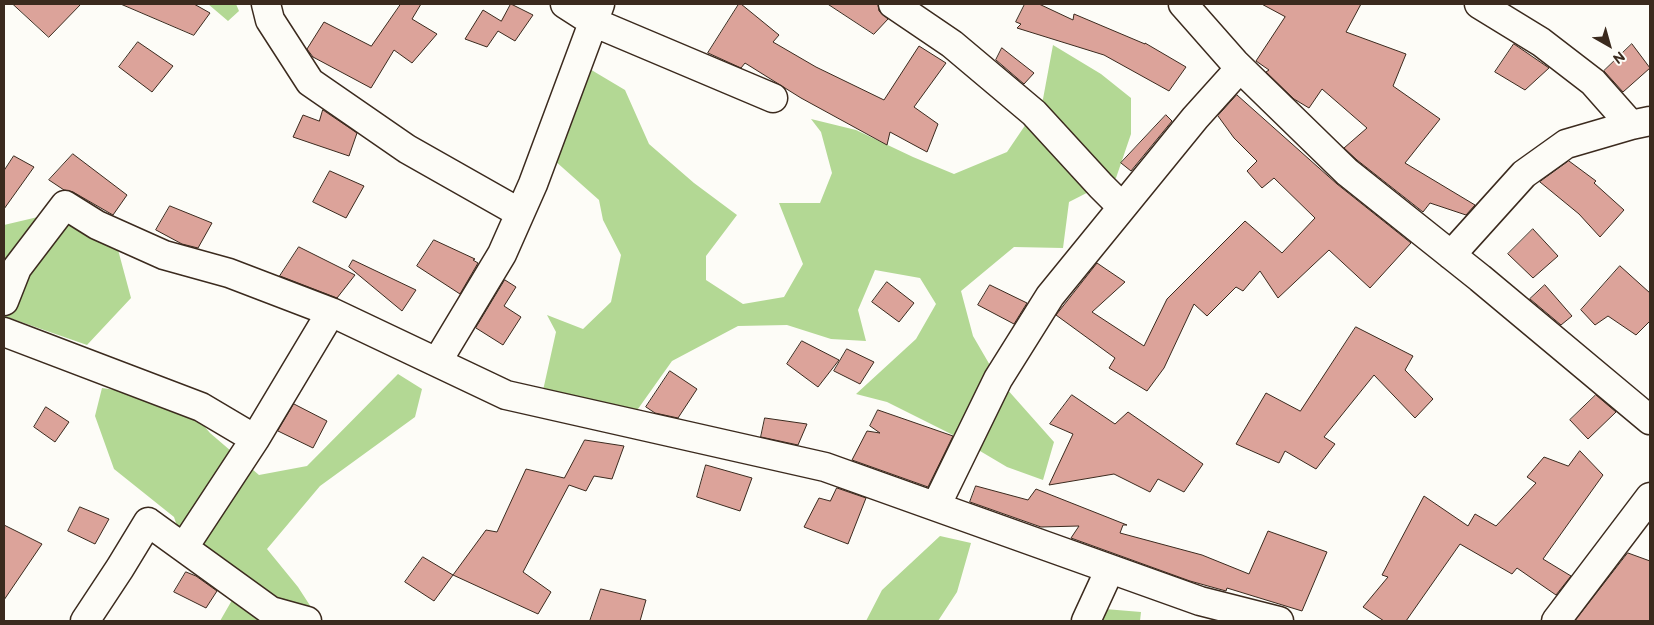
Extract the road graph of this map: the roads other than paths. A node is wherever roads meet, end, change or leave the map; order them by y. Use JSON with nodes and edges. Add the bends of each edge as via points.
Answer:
{"nodes":[{"id":1,"x":266,"y":4,"type":"edge"},
{"id":2,"x":565,"y":4,"type":"edge"},
{"id":3,"x":893,"y":4,"type":"edge"},
{"id":4,"x":1182,"y":4,"type":"edge"},
{"id":5,"x":1479,"y":4,"type":"edge"},
{"id":6,"x":596,"y":13,"type":"edge"},
{"id":7,"x":1240,"y":68,"type":"junction"},
{"id":8,"x":773,"y":98,"type":"dead end"},
{"id":9,"x":1641,"y":123,"type":"edge"},
{"id":10,"x":1122,"y":207,"type":"junction"},
{"id":11,"x":520,"y":213,"type":"junction"},
{"id":12,"x":1451,"y":255,"type":"junction"},
{"id":13,"x":4,"y":301,"type":"edge"},
{"id":14,"x":331,"y":312,"type":"junction"},
{"id":15,"x":4,"y":332,"type":"edge"},
{"id":16,"x":436,"y":362,"type":"junction"},
{"id":17,"x":1650,"y":420,"type":"edge"},
{"id":18,"x":255,"y":439,"type":"junction"},
{"id":19,"x":1650,"y":498,"type":"edge"},
{"id":20,"x":936,"y":506,"type":"junction"},
{"id":21,"x":184,"y":547,"type":"junction"},
{"id":22,"x":1110,"y":569,"type":"junction"},
{"id":23,"x":85,"y":621,"type":"edge"},
{"id":24,"x":307,"y":621,"type":"edge"},
{"id":25,"x":1086,"y":621,"type":"edge"},
{"id":26,"x":1279,"y":621,"type":"edge"},
{"id":27,"x":1556,"y":621,"type":"edge"}],
"edges":[{"from":1,"to":11,"type":"street","via":[[270,20],[310,82],[407,149]]},
{"from":2,"to":6,"type":"street"},
{"from":3,"to":10,"type":"street","via":[[952,44],[1034,113]]},
{"from":4,"to":7,"type":"street"},
{"from":5,"to":9,"type":"street","via":[[1541,42]]},
{"from":6,"to":8,"type":"street"},
{"from":6,"to":11,"type":"street"},
{"from":7,"to":10,"type":"street"},
{"from":7,"to":12,"type":"street","via":[[1347,172]]},
{"from":9,"to":12,"type":"street","via":[[1566,144],[1524,174]]},
{"from":10,"to":20,"type":"street","via":[[1050,296],[1019,345],[998,379]]},
{"from":11,"to":16,"type":"street","via":[[502,254]]},
{"from":12,"to":17,"type":"street"},
{"from":13,"to":14,"type":"street","via":[[17,268],[65,205],[97,225],[164,255],[229,273]]},
{"from":14,"to":16,"type":"street"},
{"from":14,"to":18,"type":"street"},
{"from":15,"to":18,"type":"street","via":[[201,407]]},
{"from":16,"to":20,"type":"street","via":[[506,396],[825,467]]},
{"from":18,"to":21,"type":"street"},
{"from":19,"to":27,"type":"street"},
{"from":20,"to":22,"type":"street"},
{"from":21,"to":23,"type":"street","via":[[148,522]]},
{"from":21,"to":24,"type":"street","via":[[271,611]]},
{"from":22,"to":25,"type":"street"},
{"from":22,"to":26,"type":"street","via":[[1200,601]]}]}
